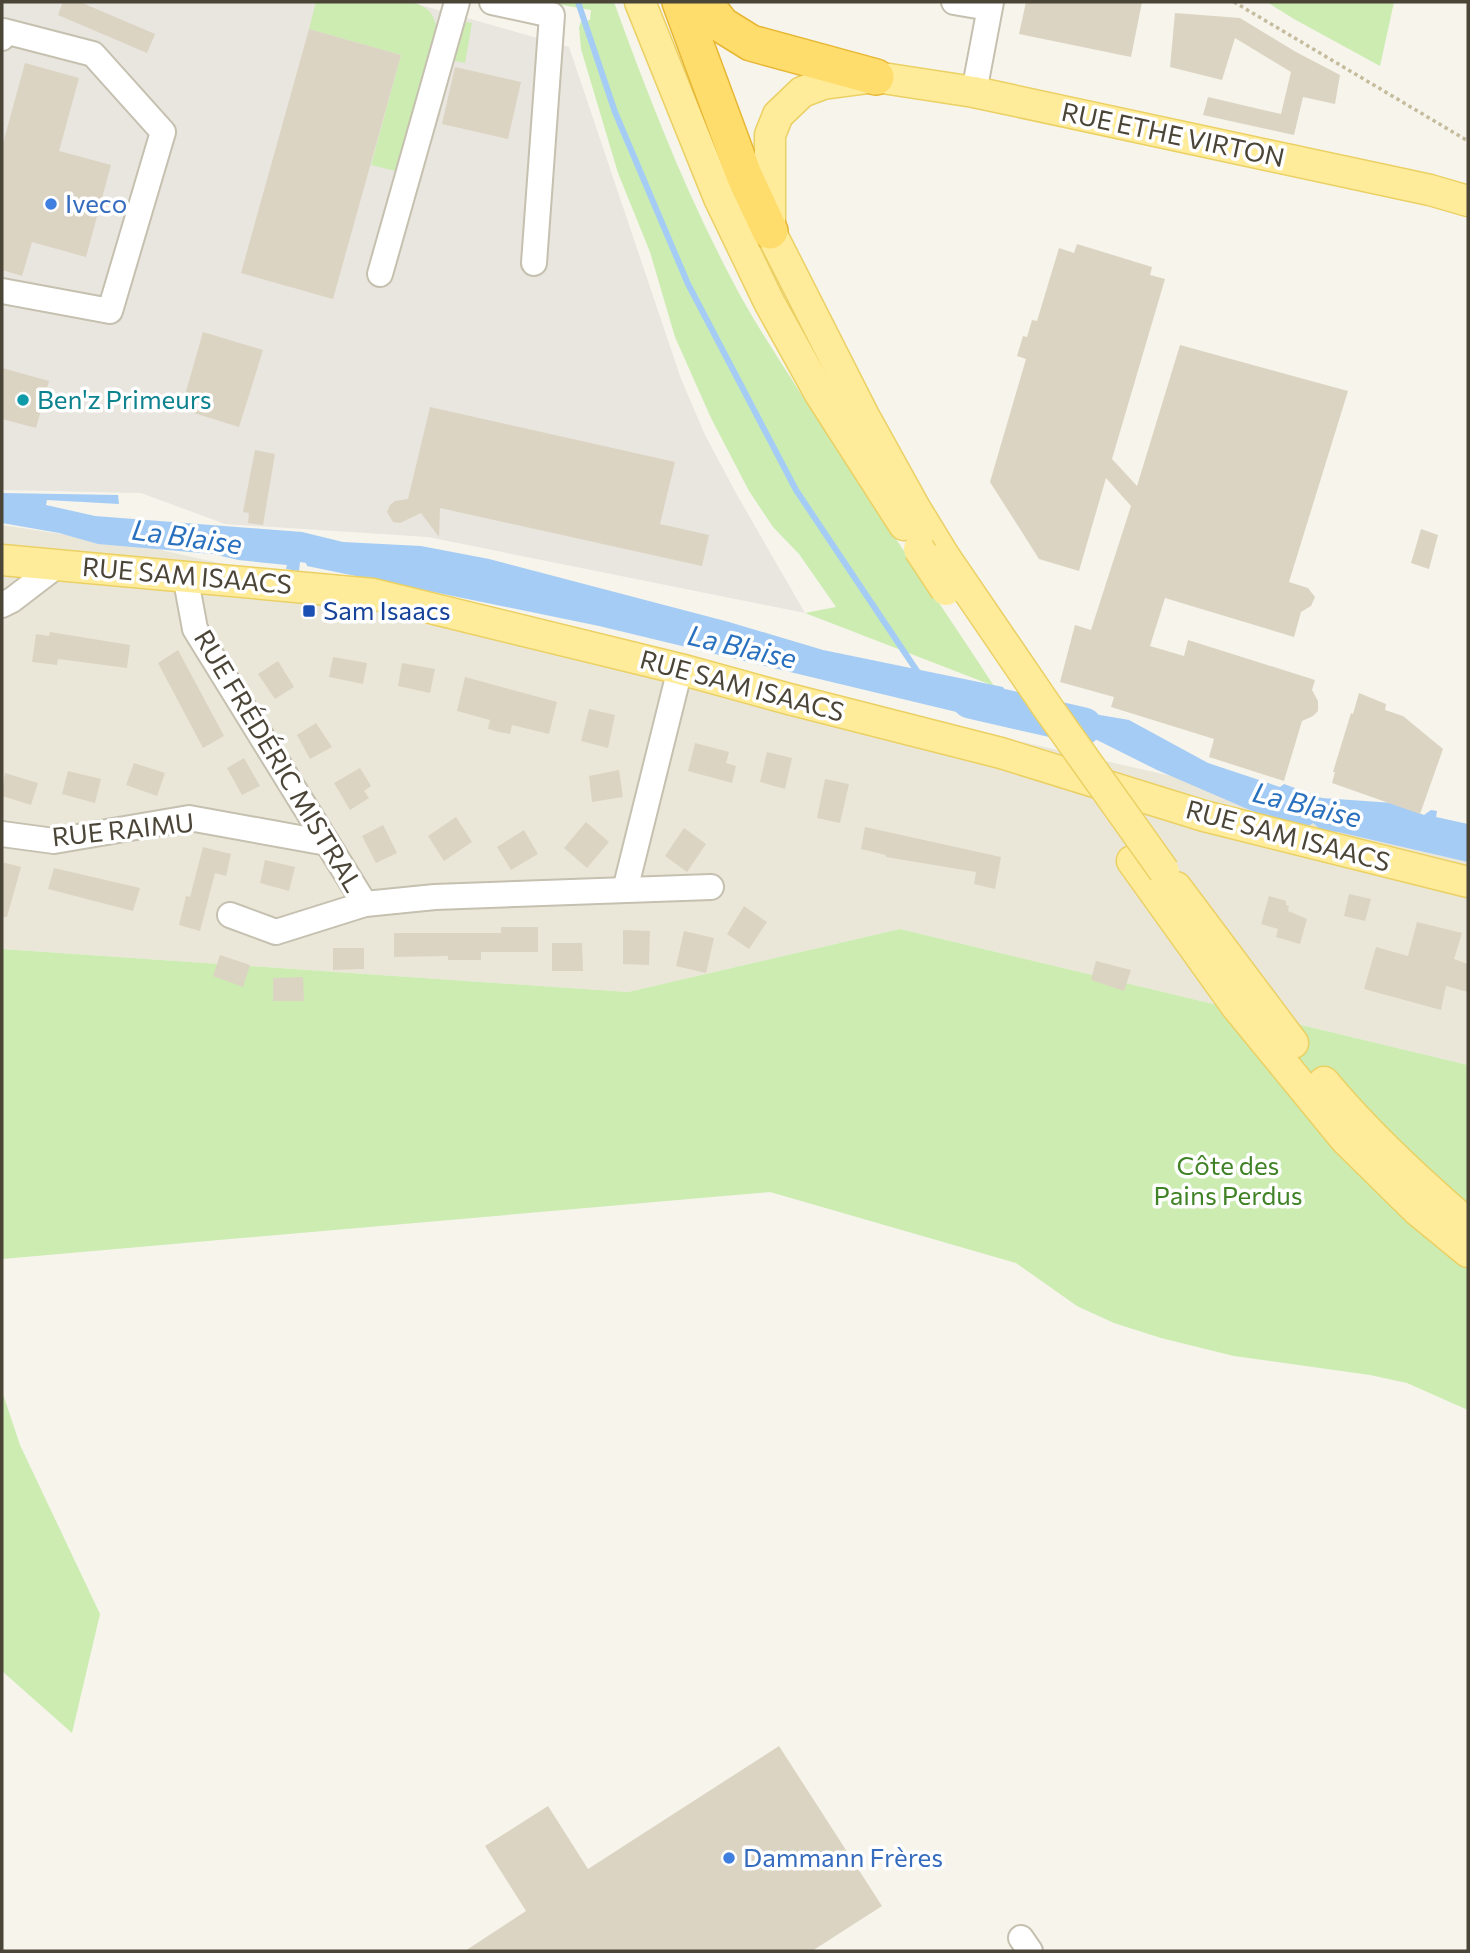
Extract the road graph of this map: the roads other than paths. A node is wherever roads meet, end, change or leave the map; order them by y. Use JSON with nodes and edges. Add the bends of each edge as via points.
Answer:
{"nodes":[{"id":1,"x":457,"y":2,"type":"edge"},
{"id":2,"x":492,"y":2,"type":"edge"},
{"id":3,"x":640,"y":2,"type":"edge"},
{"id":4,"x":680,"y":2,"type":"edge"},
{"id":5,"x":704,"y":2,"type":"edge"},
{"id":6,"x":954,"y":2,"type":"edge"},
{"id":7,"x":990,"y":5,"type":"edge"},
{"id":8,"x":2,"y":38,"type":"edge"},
{"id":9,"x":876,"y":77,"type":"junction"},
{"id":10,"x":974,"y":92,"type":"junction"},
{"id":11,"x":1468,"y":201,"type":"edge"},
{"id":12,"x":770,"y":231,"type":"junction"},
{"id":13,"x":534,"y":263,"type":"dead end"},
{"id":14,"x":380,"y":274,"type":"dead end"},
{"id":15,"x":2,"y":291,"type":"edge"},
{"id":16,"x":932,"y":553,"type":"junction"},
{"id":17,"x":2,"y":560,"type":"edge"},
{"id":18,"x":60,"y":564,"type":"junction"},
{"id":19,"x":185,"y":575,"type":"junction"},
{"id":20,"x":2,"y":604,"type":"edge"},
{"id":21,"x":680,"y":669,"type":"junction"},
{"id":22,"x":2,"y":834,"type":"edge"},
{"id":23,"x":327,"y":843,"type":"junction"},
{"id":24,"x":1468,"y":882,"type":"edge"},
{"id":25,"x":711,"y":887,"type":"dead end"},
{"id":26,"x":625,"y":890,"type":"junction"},
{"id":27,"x":365,"y":904,"type":"junction"},
{"id":28,"x":230,"y":915,"type":"dead end"},
{"id":29,"x":1468,"y":1224,"type":"edge"},
{"id":30,"x":1468,"y":1252,"type":"edge"}],
"edges":[{"from":1,"to":14,"type":"street"},
{"from":2,"to":13,"type":"street","via":[[552,15]]},
{"from":3,"to":16,"type":"main road","via":[[719,198],[769,303],[820,394]]},
{"from":4,"to":12,"type":"highway","via":[[744,175]]},
{"from":5,"to":9,"type":"highway","via":[[722,25],[751,43]]},
{"from":6,"to":7,"type":"street"},
{"from":7,"to":10,"type":"street"},
{"from":8,"to":15,"type":"street","via":[[4,31],[93,54],[163,132],[110,311]]},
{"from":9,"to":10,"type":"main road","name":"RUE ETHE VIRTON"},
{"from":9,"to":12,"type":"main road","name":"RUE ETHE VIRTON","via":[[812,87],[793,98],[778,115],[769,144]]},
{"from":10,"to":11,"type":"main road","name":"RUE ETHE VIRTON"},
{"from":12,"to":16,"type":"main road","via":[[915,508]]},
{"from":16,"to":29,"type":"main road","bridge":true,"via":[[1271,1016],[1346,1108]]},
{"from":16,"to":30,"type":"main road","bridge":true,"via":[[968,625],[1236,1006],[1345,1139],[1418,1211]]},
{"from":17,"to":18,"type":"main road","name":"RUE SAM ISAACS"},
{"from":18,"to":19,"type":"main road","name":"RUE SAM ISAACS"},
{"from":18,"to":20,"type":"street"},
{"from":19,"to":21,"type":"main road","name":"RUE SAM ISAACS","via":[[373,594]]},
{"from":19,"to":23,"type":"street","name":"RUE FRÉDÉRIC MISTRAL","via":[[195,629]]},
{"from":21,"to":24,"type":"main road","name":"RUE SAM ISAACS","via":[[1001,753],[1204,816]]},
{"from":21,"to":26,"type":"street"},
{"from":22,"to":23,"type":"street","name":"RUE RAIMU","via":[[54,841],[189,818]]},
{"from":23,"to":27,"type":"street","name":"RUE FRÉDÉRIC MISTRAL"},
{"from":25,"to":26,"type":"street"},
{"from":26,"to":27,"type":"street"},
{"from":27,"to":28,"type":"street","via":[[276,932]]}]}
